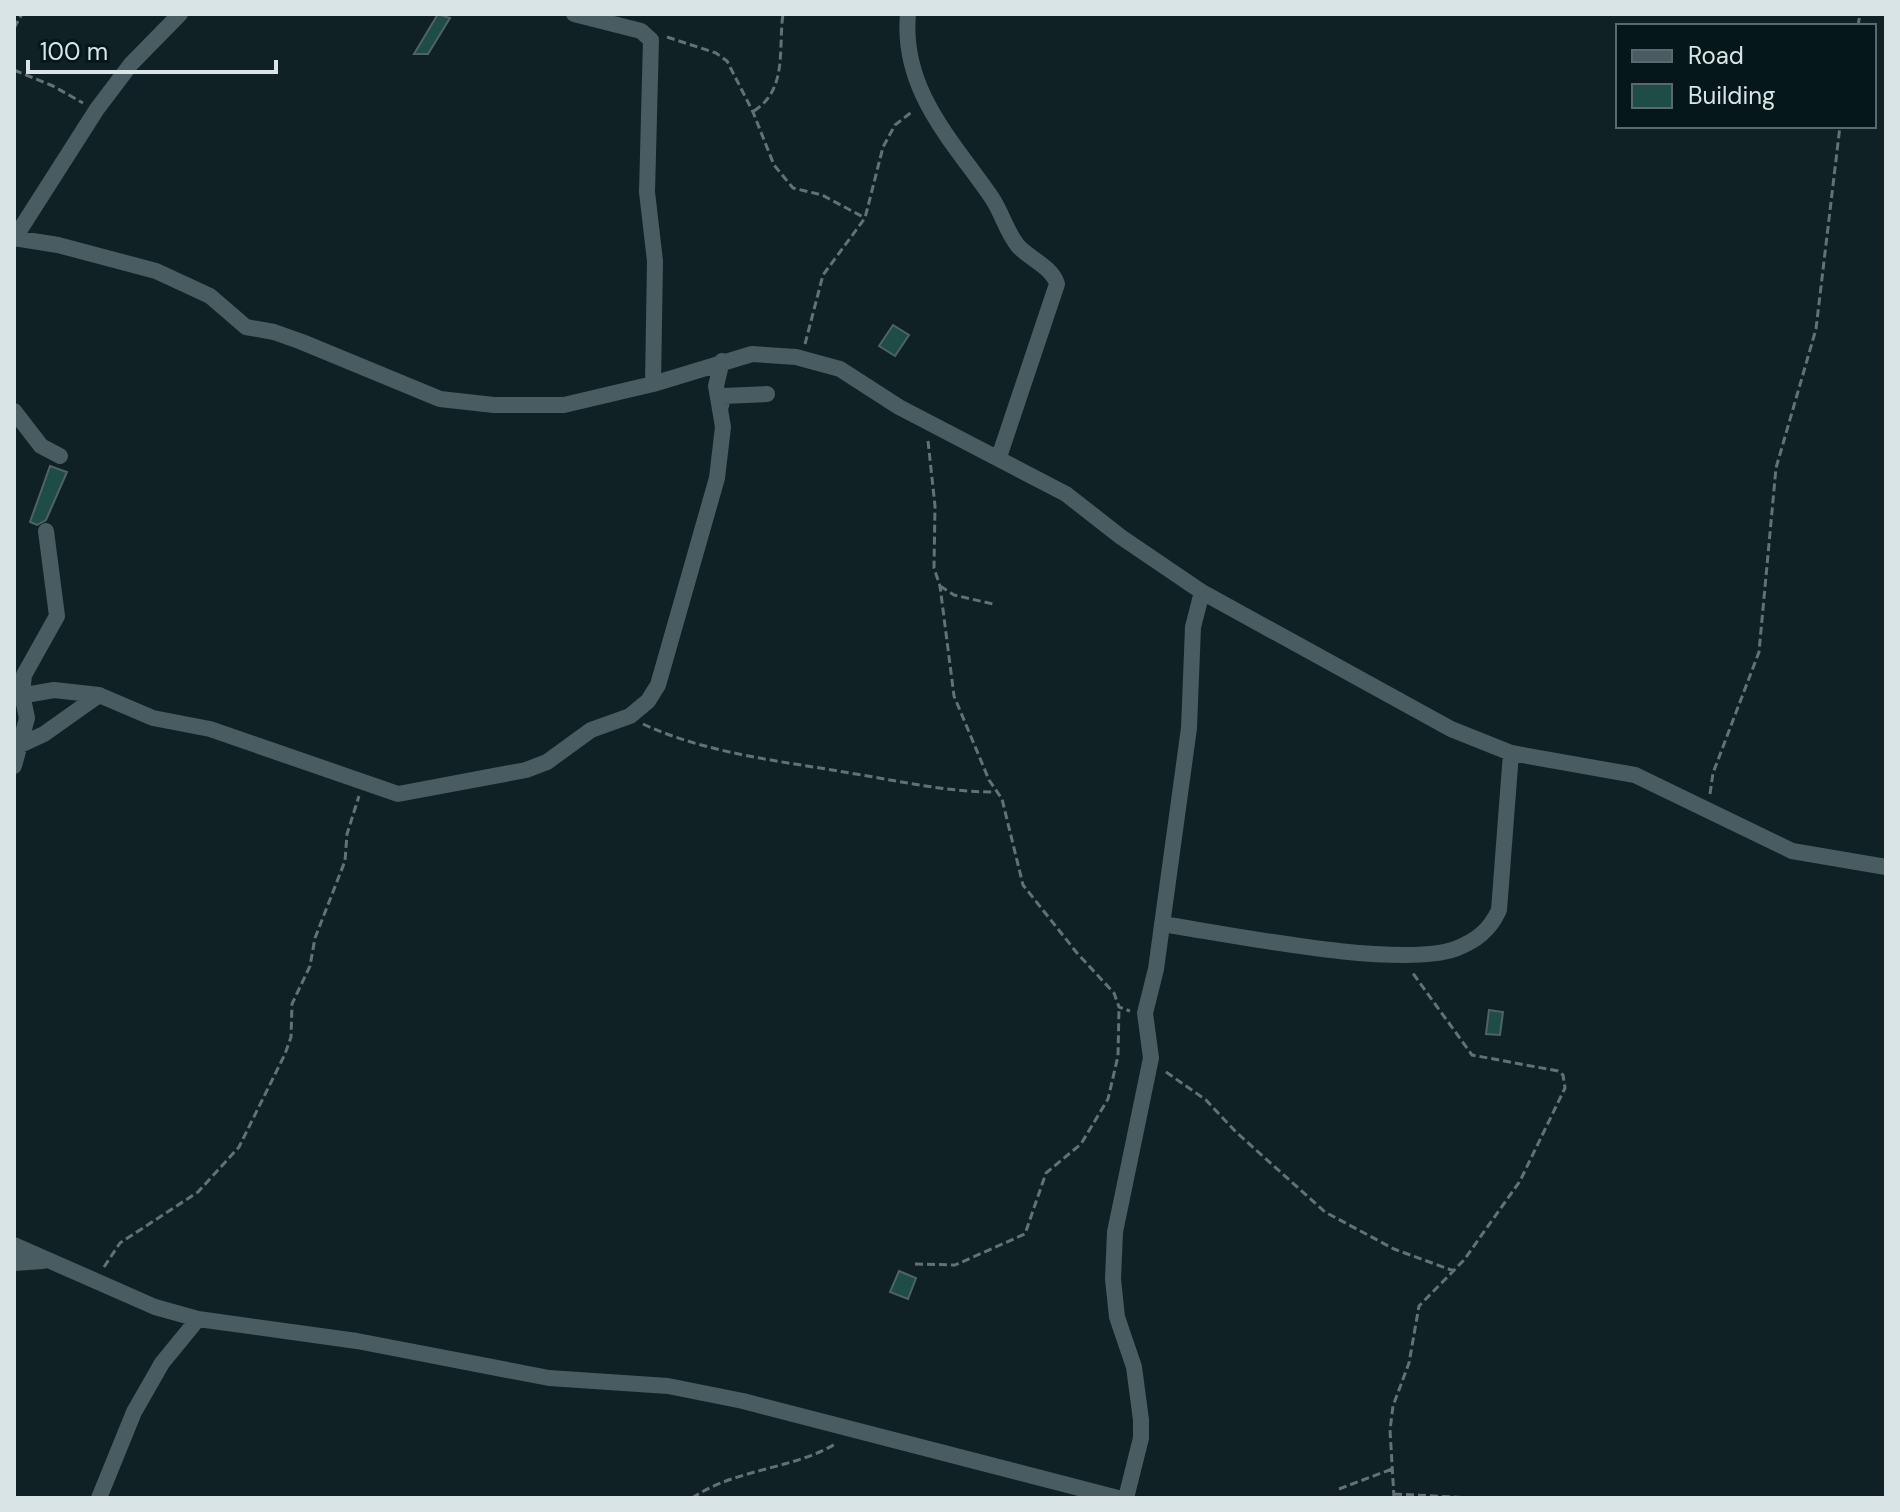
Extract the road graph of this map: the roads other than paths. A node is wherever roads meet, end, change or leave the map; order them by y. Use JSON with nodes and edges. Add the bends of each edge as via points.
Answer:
{"nodes":[{"id":1,"x":180,"y":14,"type":"edge"},
{"id":2,"x":574,"y":14,"type":"edge"},
{"id":3,"x":908,"y":14,"type":"edge"},
{"id":4,"x":14,"y":238,"type":"edge"},
{"id":5,"x":722,"y":361,"type":"junction"},
{"id":6,"x":653,"y":384,"type":"junction"},
{"id":7,"x":767,"y":394,"type":"dead end"},
{"id":8,"x":721,"y":406,"type":"junction"},
{"id":9,"x":14,"y":411,"type":"edge"},
{"id":10,"x":60,"y":456,"type":"dead end"},
{"id":11,"x":999,"y":457,"type":"junction"},
{"id":12,"x":46,"y":531,"type":"dead end"},
{"id":13,"x":1202,"y":592,"type":"junction"},
{"id":14,"x":18,"y":695,"type":"edge"},
{"id":15,"x":99,"y":695,"type":"junction"},
{"id":16,"x":17,"y":747,"type":"edge"},
{"id":17,"x":1511,"y":753,"type":"junction"},
{"id":18,"x":14,"y":766,"type":"edge"},
{"id":19,"x":1886,"y":867,"type":"edge"},
{"id":20,"x":1162,"y":924,"type":"junction"},
{"id":21,"x":14,"y":1245,"type":"edge"},
{"id":22,"x":49,"y":1261,"type":"junction"},
{"id":23,"x":14,"y":1263,"type":"edge"},
{"id":24,"x":198,"y":1319,"type":"junction"},
{"id":25,"x":99,"y":1498,"type":"edge"},
{"id":26,"x":1118,"y":1498,"type":"edge"},
{"id":27,"x":1126,"y":1498,"type":"edge"}],
"edges":[{"from":1,"to":4,"type":"street","via":[[131,64],[97,109]]},
{"from":2,"to":6,"type":"street","via":[[647,34],[653,56],[647,192],[655,261]]},
{"from":3,"to":11,"type":"street","via":[[905,44],[928,103],[994,201],[1006,229],[1057,284]]},
{"from":4,"to":6,"type":"street","via":[[156,271],[210,296],[246,327],[288,337],[440,399],[564,405]]},
{"from":5,"to":6,"type":"street"},
{"from":5,"to":8,"type":"street","via":[[716,386]]},
{"from":5,"to":11,"type":"street","via":[[752,354],[796,357],[840,369]]},
{"from":7,"to":8,"type":"street","via":[[723,396]]},
{"from":8,"to":15,"type":"street","via":[[721,453],[704,532],[658,685],[630,716],[591,730],[568,750],[526,770],[408,794],[388,792],[210,729],[153,718]]},
{"from":9,"to":10,"type":"street","via":[[41,446]]},
{"from":11,"to":13,"type":"street","via":[[1066,494]]},
{"from":12,"to":14,"type":"street","via":[[57,616]]},
{"from":13,"to":17,"type":"street","via":[[1451,729]]},
{"from":13,"to":20,"type":"street","via":[[1193,627],[1189,728]]},
{"from":14,"to":15,"type":"street","via":[[54,690]]},
{"from":14,"to":16,"type":"street","via":[[27,718]]},
{"from":15,"to":16,"type":"street"},
{"from":16,"to":18,"type":"street"},
{"from":17,"to":19,"type":"street","via":[[1617,769],[1792,851]]},
{"from":17,"to":20,"type":"street","via":[[1499,910],[1492,926],[1452,950],[1354,952]]},
{"from":20,"to":27,"type":"street","via":[[1145,1013],[1151,1058],[1115,1232],[1117,1317],[1134,1367],[1141,1420]]},
{"from":21,"to":22,"type":"street"},
{"from":22,"to":23,"type":"street"},
{"from":22,"to":24,"type":"street","via":[[155,1307]]},
{"from":24,"to":25,"type":"street","via":[[162,1363],[141,1400]]},
{"from":24,"to":26,"type":"street","via":[[357,1341],[549,1378],[668,1386]]}]}
